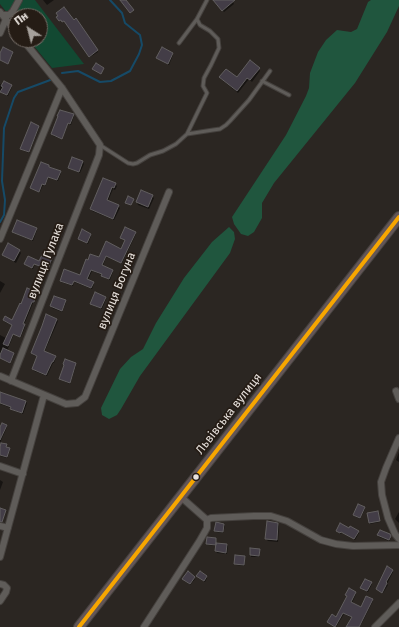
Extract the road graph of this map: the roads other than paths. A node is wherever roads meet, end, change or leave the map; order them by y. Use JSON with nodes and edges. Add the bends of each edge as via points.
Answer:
{"nodes":[{"id":1,"x":19,"y":0,"type":"edge"},
{"id":2,"x":207,"y":0,"type":"edge"},
{"id":3,"x":3,"y":15,"type":"edge"},
{"id":4,"x":197,"y":19,"type":"junction"},
{"id":5,"x":0,"y":33,"type":"edge"},
{"id":6,"x":179,"y":43,"type":"dead end"},
{"id":7,"x":30,"y":48,"type":"edge"},
{"id":8,"x":270,"y":71,"type":"dead end"},
{"id":9,"x":262,"y":81,"type":"junction"},
{"id":10,"x":62,"y":88,"type":"junction"},
{"id":11,"x":289,"y":95,"type":"dead end"},
{"id":12,"x":187,"y":134,"type":"junction"},
{"id":13,"x":100,"y":147,"type":"junction"},
{"id":14,"x":170,"y":192,"type":"dead end"},
{"id":15,"x":399,"y":217,"type":"edge"},
{"id":16,"x":0,"y":239,"type":"edge"},
{"id":17,"x":0,"y":376,"type":"edge"},
{"id":18,"x":11,"y":381,"type":"junction"},
{"id":19,"x":396,"y":391,"type":"dead end"},
{"id":20,"x":44,"y":394,"type":"junction"},
{"id":21,"x":399,"y":399,"type":"edge"},
{"id":22,"x":399,"y":438,"type":"edge"},
{"id":23,"x":0,"y":466,"type":"edge"},
{"id":24,"x":23,"y":474,"type":"junction"},
{"id":25,"x":181,"y":497,"type":"junction"},
{"id":26,"x":207,"y":520,"type":"junction"},
{"id":27,"x":0,"y":526,"type":"edge"},
{"id":28,"x":8,"y":528,"type":"junction"},
{"id":29,"x":399,"y":539,"type":"edge"},
{"id":30,"x":399,"y":545,"type":"edge"},
{"id":31,"x":0,"y":557,"type":"edge"},
{"id":32,"x":0,"y":584,"type":"edge"},
{"id":33,"x":0,"y":601,"type":"edge"},
{"id":34,"x":399,"y":604,"type":"edge"},
{"id":35,"x":79,"y":627,"type":"edge"},
{"id":36,"x":144,"y":627,"type":"edge"},
{"id":37,"x":376,"y":627,"type":"edge"}],
"edges":[{"from":1,"to":3,"type":"street","via":[[9,15]]},
{"from":2,"to":4,"type":"lane"},
{"from":3,"to":5,"type":"street"},
{"from":4,"to":6,"type":"lane"},
{"from":4,"to":12,"type":"lane","via":[[200,25],[218,39],[219,48],[204,78],[203,86],[206,93]]},
{"from":7,"to":10,"type":"street"},
{"from":8,"to":9,"type":"lane"},
{"from":9,"to":11,"type":"lane"},
{"from":9,"to":12,"type":"lane","via":[[226,125],[220,129]]},
{"from":10,"to":13,"type":"street"},
{"from":10,"to":16,"type":"street"},
{"from":12,"to":13,"type":"lane","via":[[176,144],[132,164]]},
{"from":13,"to":18,"type":"street","name":"вулиця Гулака"},
{"from":14,"to":20,"type":"street","name":"вулиця Богуна","via":[[85,397],[77,403],[66,404]]},
{"from":15,"to":25,"type":"main road","name":"Львівська вулиця"},
{"from":17,"to":18,"type":"street"},
{"from":18,"to":20,"type":"street"},
{"from":19,"to":21,"type":"street"},
{"from":20,"to":24,"type":"street"},
{"from":22,"to":29,"type":"street","via":[[386,468],[382,495],[388,518]]},
{"from":23,"to":24,"type":"street"},
{"from":24,"to":28,"type":"street"},
{"from":25,"to":26,"type":"street"},
{"from":25,"to":35,"type":"main road","name":"Львівська вулиця"},
{"from":26,"to":30,"type":"street","via":[[271,516],[287,521],[321,540],[336,544]]},
{"from":26,"to":36,"type":"street","via":[[207,528],[199,542]]},
{"from":27,"to":28,"type":"street"},
{"from":28,"to":31,"type":"street"},
{"from":32,"to":33,"type":"street","via":[[7,588]]},
{"from":34,"to":37,"type":"street"}]}
